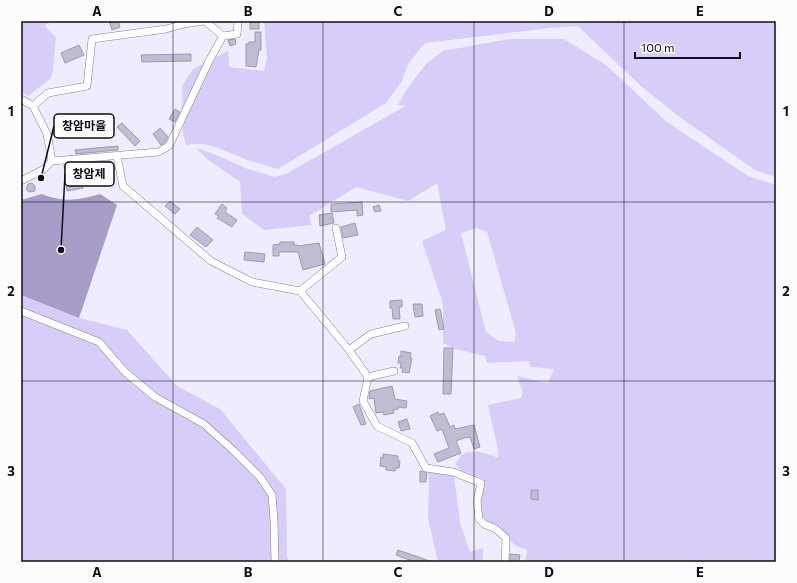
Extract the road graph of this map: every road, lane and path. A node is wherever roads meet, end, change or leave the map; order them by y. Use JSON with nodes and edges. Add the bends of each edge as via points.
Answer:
{"nodes":[{"id":1,"x":204,"y":21,"type":"edge"},
{"id":2,"x":238,"y":21,"type":"edge"},
{"id":3,"x":223,"y":36,"type":"junction"},
{"id":4,"x":21,"y":99,"type":"edge"},
{"id":5,"x":33,"y":106,"type":"junction"},
{"id":6,"x":117,"y":156,"type":"junction"},
{"id":7,"x":52,"y":161,"type":"junction"},
{"id":8,"x":21,"y":181,"type":"edge"},
{"id":9,"x":336,"y":228,"type":"dead end"},
{"id":10,"x":300,"y":291,"type":"junction"},
{"id":11,"x":21,"y":311,"type":"edge"},
{"id":12,"x":406,"y":326,"type":"dead end"},
{"id":13,"x":349,"y":350,"type":"junction"},
{"id":14,"x":394,"y":371,"type":"dead end"},
{"id":15,"x":368,"y":377,"type":"junction"},
{"id":16,"x":275,"y":562,"type":"edge"},
{"id":17,"x":505,"y":562,"type":"edge"}],
"edges":[{"from":1,"to":3,"type":"street"},
{"from":1,"to":5,"type":"street","via":[[92,39],[87,86],[48,93]]},
{"from":2,"to":3,"type":"street","via":[[237,34]]},
{"from":3,"to":6,"type":"street","via":[[169,146],[158,152]]},
{"from":4,"to":5,"type":"street"},
{"from":5,"to":7,"type":"street","via":[[47,134]]},
{"from":6,"to":7,"type":"street"},
{"from":6,"to":10,"type":"street","via":[[123,186],[211,261],[252,282]]},
{"from":7,"to":8,"type":"street","via":[[44,169]]},
{"from":9,"to":10,"type":"street","via":[[342,257]]},
{"from":10,"to":13,"type":"street"},
{"from":11,"to":16,"type":"street","via":[[98,342],[125,372],[155,397],[204,424],[235,452],[260,477],[272,495]]},
{"from":12,"to":13,"type":"street","via":[[371,334]]},
{"from":13,"to":15,"type":"street"},
{"from":14,"to":15,"type":"street"},
{"from":15,"to":17,"type":"street","via":[[363,401],[377,426],[412,443],[426,468],[453,472],[481,483],[477,501],[479,519],[506,538]]}]}
